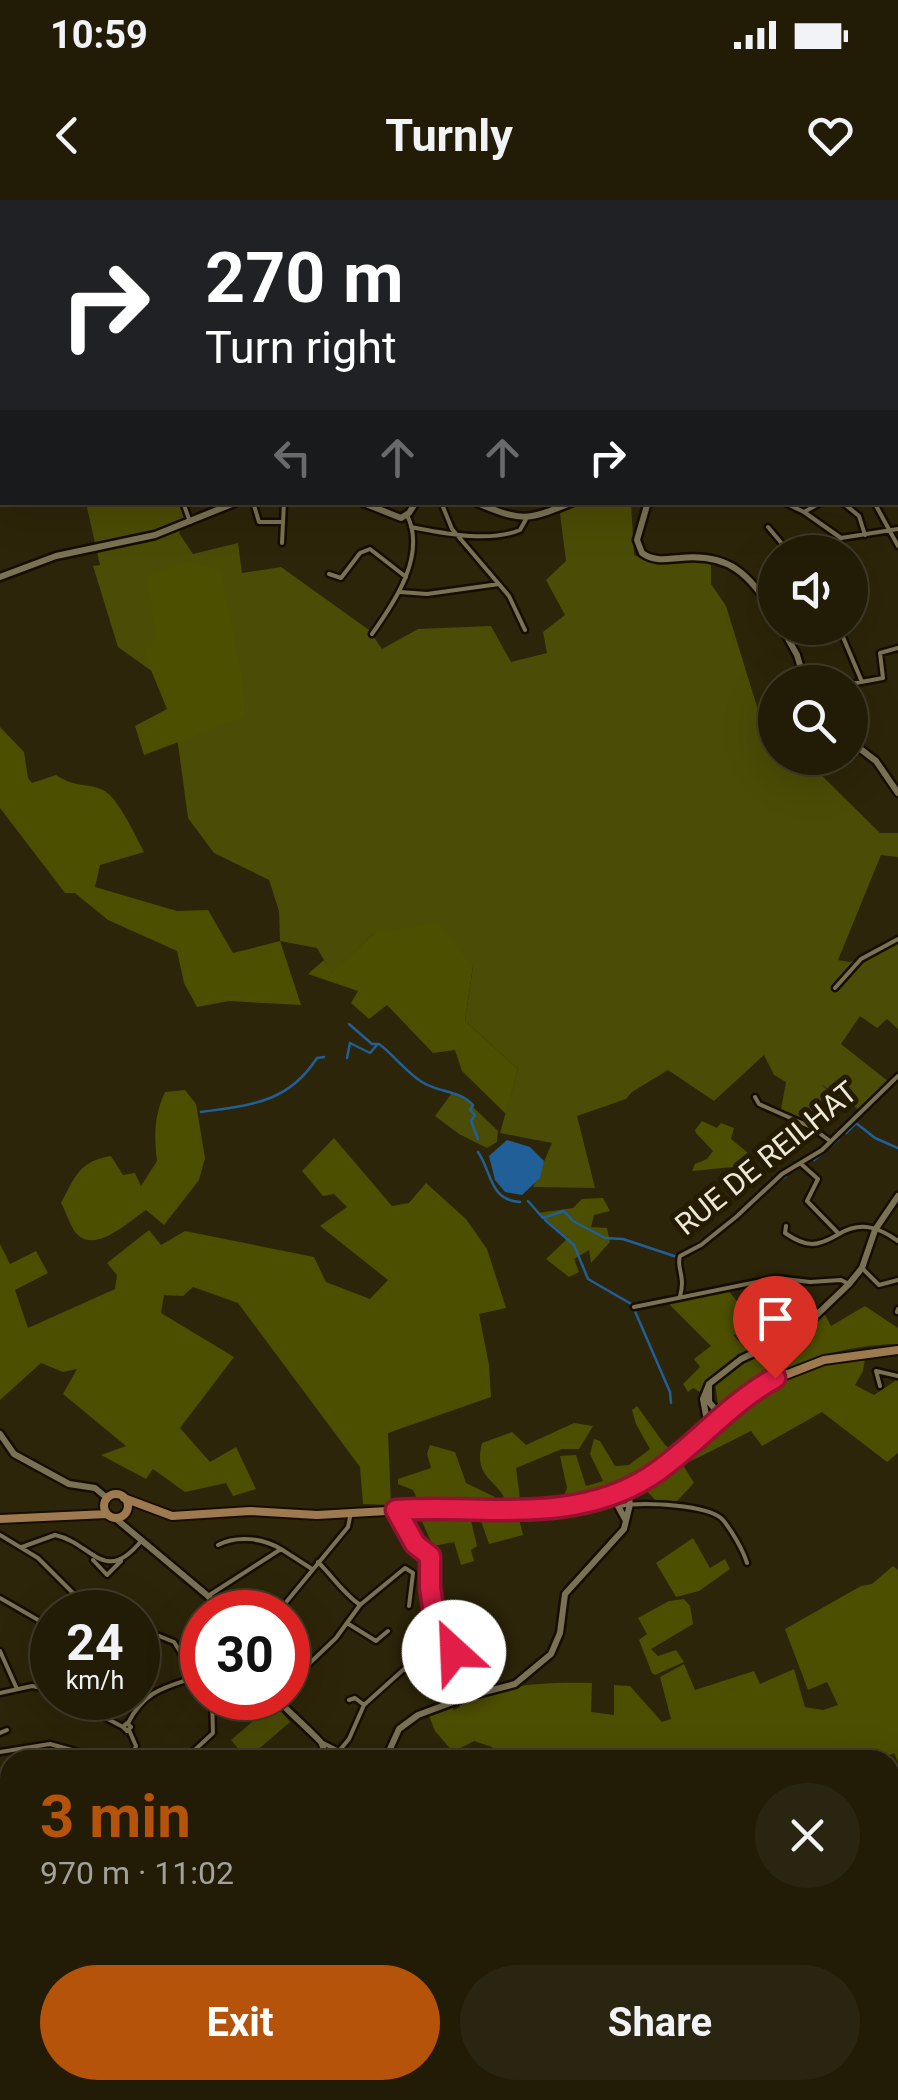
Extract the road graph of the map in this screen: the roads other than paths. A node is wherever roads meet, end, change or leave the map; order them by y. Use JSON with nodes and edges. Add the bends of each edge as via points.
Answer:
{"nodes":[{"id":1,"x":184,"y":505,"type":"edge"},
{"id":2,"x":231,"y":505,"type":"edge"},
{"id":3,"x":253,"y":505,"type":"edge"},
{"id":4,"x":284,"y":505,"type":"edge"},
{"id":5,"x":368,"y":505,"type":"edge"},
{"id":6,"x":414,"y":505,"type":"edge"},
{"id":7,"x":442,"y":505,"type":"edge"},
{"id":8,"x":482,"y":505,"type":"edge"},
{"id":9,"x":566,"y":505,"type":"edge"},
{"id":10,"x":647,"y":505,"type":"edge"},
{"id":11,"x":789,"y":505,"type":"edge"},
{"id":12,"x":817,"y":505,"type":"edge"},
{"id":13,"x":846,"y":505,"type":"edge"},
{"id":14,"x":875,"y":505,"type":"edge"},
{"id":15,"x":804,"y":512,"type":"junction"},
{"id":16,"x":406,"y":515,"type":"junction"},
{"id":17,"x":526,"y":519,"type":"junction"},
{"id":18,"x":283,"y":522,"type":"junction"},
{"id":19,"x":190,"y":524,"type":"junction"},
{"id":20,"x":411,"y":527,"type":"junction"},
{"id":21,"x":768,"y":527,"type":"dead end"},
{"id":22,"x":898,"y":529,"type":"edge"},
{"id":23,"x":888,"y":533,"type":"junction"},
{"id":24,"x":456,"y":534,"type":"junction"},
{"id":25,"x":775,"y":535,"type":"edge"},
{"id":26,"x":837,"y":535,"type":"edge"},
{"id":27,"x":865,"y":535,"type":"joint"},
{"id":28,"x":282,"y":542,"type":"dead end"},
{"id":29,"x":898,"y":546,"type":"edge"},
{"id":30,"x":328,"y":574,"type":"dead end"},
{"id":31,"x":0,"y":577,"type":"edge"},
{"id":32,"x":406,"y":577,"type":"junction"},
{"id":33,"x":499,"y":584,"type":"junction"},
{"id":34,"x":400,"y":592,"type":"junction"},
{"id":35,"x":758,"y":594,"type":"edge"},
{"id":36,"x":525,"y":630,"type":"dead end"},
{"id":37,"x":372,"y":634,"type":"dead end"},
{"id":38,"x":898,"y":648,"type":"edge"},
{"id":39,"x":868,"y":681,"type":"edge"},
{"id":40,"x":868,"y":755,"type":"edge"},
{"id":41,"x":898,"y":792,"type":"edge"},
{"id":42,"x":898,"y":939,"type":"edge"},
{"id":43,"x":835,"y":988,"type":"dead end"},
{"id":44,"x":898,"y":1076,"type":"edge"},
{"id":45,"x":755,"y":1097,"type":"dead end"},
{"id":46,"x":831,"y":1142,"type":"junction"},
{"id":47,"x":800,"y":1164,"type":"junction"},
{"id":48,"x":898,"y":1196,"type":"edge"},
{"id":49,"x":786,"y":1226,"type":"dead end"},
{"id":50,"x":875,"y":1230,"type":"junction"},
{"id":51,"x":839,"y":1234,"type":"junction"},
{"id":52,"x":898,"y":1242,"type":"edge"},
{"id":53,"x":862,"y":1268,"type":"junction"},
{"id":54,"x":685,"y":1280,"type":"junction"},
{"id":55,"x":852,"y":1281,"type":"junction"},
{"id":56,"x":896,"y":1283,"type":"edge"},
{"id":57,"x":703,"y":1292,"type":"junction"},
{"id":58,"x":680,"y":1296,"type":"junction"},
{"id":59,"x":634,"y":1307,"type":"dead end"},
{"id":60,"x":898,"y":1350,"type":"edge"},
{"id":61,"x":898,"y":1376,"type":"edge"},
{"id":62,"x":709,"y":1384,"type":"junction"},
{"id":63,"x":880,"y":1386,"type":"dead end"},
{"id":64,"x":720,"y":1415,"type":"junction"},
{"id":65,"x":708,"y":1426,"type":"junction"},
{"id":66,"x":0,"y":1434,"type":"edge"},
{"id":67,"x":626,"y":1488,"type":"junction"},
{"id":68,"x":612,"y":1494,"type":"junction"},
{"id":69,"x":107,"y":1498,"type":"junction"},
{"id":70,"x":124,"y":1498,"type":"junction"},
{"id":71,"x":630,"y":1504,"type":"junction"},
{"id":72,"x":142,"y":1505,"type":"junction"},
{"id":73,"x":618,"y":1505,"type":"junction"},
{"id":74,"x":396,"y":1510,"type":"junction"},
{"id":75,"x":351,"y":1512,"type":"junction"},
{"id":76,"x":115,"y":1514,"type":"junction"},
{"id":77,"x":0,"y":1519,"type":"edge"},
{"id":78,"x":625,"y":1526,"type":"junction"},
{"id":79,"x":0,"y":1535,"type":"edge"},
{"id":80,"x":140,"y":1539,"type":"junction"},
{"id":81,"x":32,"y":1542,"type":"junction"},
{"id":82,"x":218,"y":1544,"type":"dead end"},
{"id":83,"x":22,"y":1547,"type":"junction"},
{"id":84,"x":281,"y":1549,"type":"junction"},
{"id":85,"x":32,"y":1553,"type":"junction"},
{"id":86,"x":92,"y":1556,"type":"junction"},
{"id":87,"x":120,"y":1561,"type":"junction"},
{"id":88,"x":318,"y":1562,"type":"junction"},
{"id":89,"x":747,"y":1562,"type":"dead end"},
{"id":90,"x":312,"y":1569,"type":"junction"},
{"id":91,"x":70,"y":1590,"type":"edge"},
{"id":92,"x":201,"y":1590,"type":"edge"},
{"id":93,"x":217,"y":1590,"type":"edge"},
{"id":94,"x":295,"y":1590,"type":"edge"},
{"id":95,"x":0,"y":1598,"type":"edge"},
{"id":96,"x":360,"y":1605,"type":"junction"},
{"id":97,"x":408,"y":1606,"type":"dead end"},
{"id":98,"x":30,"y":1615,"type":"edge"},
{"id":99,"x":348,"y":1622,"type":"junction"},
{"id":100,"x":388,"y":1631,"type":"dead end"},
{"id":101,"x":160,"y":1636,"type":"edge"},
{"id":102,"x":180,"y":1650,"type":"edge"},
{"id":103,"x":0,"y":1651,"type":"edge"},
{"id":104,"x":310,"y":1664,"type":"edge"},
{"id":105,"x":430,"y":1682,"type":"junction"},
{"id":106,"x":30,"y":1687,"type":"edge"},
{"id":107,"x":17,"y":1689,"type":"junction"},
{"id":108,"x":0,"y":1694,"type":"edge"},
{"id":109,"x":469,"y":1696,"type":"junction"},
{"id":110,"x":349,"y":1700,"type":"dead end"},
{"id":111,"x":364,"y":1705,"type":"junction"},
{"id":112,"x":113,"y":1720,"type":"edge"},
{"id":113,"x":130,"y":1720,"type":"edge"},
{"id":114,"x":213,"y":1720,"type":"edge"},
{"id":115,"x":299,"y":1720,"type":"edge"},
{"id":116,"x":127,"y":1726,"type":"junction"},
{"id":117,"x":7,"y":1730,"type":"dead end"},
{"id":118,"x":0,"y":1733,"type":"edge"},
{"id":119,"x":322,"y":1742,"type":"junction"},
{"id":120,"x":12,"y":1750,"type":"edge"},
{"id":121,"x":69,"y":1750,"type":"edge"},
{"id":122,"x":134,"y":1750,"type":"edge"},
{"id":123,"x":194,"y":1750,"type":"edge"},
{"id":124,"x":324,"y":1750,"type":"edge"},
{"id":125,"x":336,"y":1750,"type":"edge"},
{"id":126,"x":339,"y":1750,"type":"edge"},
{"id":127,"x":390,"y":1750,"type":"edge"}],
"edges":[{"from":1,"to":19,"type":"street"},
{"from":2,"to":19,"type":"street"},
{"from":3,"to":18,"type":"street","via":[[260,522]]},
{"from":4,"to":18,"type":"street"},
{"from":5,"to":16,"type":"street"},
{"from":6,"to":16,"type":"street"},
{"from":7,"to":24,"type":"street"},
{"from":8,"to":17,"type":"street"},
{"from":9,"to":17,"type":"street"},
{"from":10,"to":35,"type":"street","via":[[637,540],[642,553],[658,560],[722,558]]},
{"from":11,"to":15,"type":"street"},
{"from":12,"to":15,"type":"street"},
{"from":13,"to":27,"type":"street","via":[[859,516]]},
{"from":14,"to":23,"type":"street"},
{"from":15,"to":26,"type":"street"},
{"from":16,"to":20,"type":"street"},
{"from":17,"to":24,"type":"street","via":[[514,533]]},
{"from":18,"to":28,"type":"street"},
{"from":19,"to":31,"type":"street","via":[[49,558]]},
{"from":20,"to":24,"type":"street"},
{"from":20,"to":32,"type":"street"},
{"from":21,"to":25,"type":"street"},
{"from":22,"to":23,"type":"street"},
{"from":23,"to":27,"type":"street"},
{"from":23,"to":29,"type":"street"},
{"from":24,"to":33,"type":"street"},
{"from":30,"to":32,"type":"street","via":[[341,578],[366,548]]},
{"from":32,"to":34,"type":"street"},
{"from":33,"to":34,"type":"street"},
{"from":33,"to":36,"type":"street"},
{"from":34,"to":37,"type":"street"},
{"from":38,"to":39,"type":"street","via":[[880,653],[883,678]]},
{"from":40,"to":41,"type":"street"},
{"from":42,"to":43,"type":"street","via":[[861,959]]},
{"from":44,"to":46,"type":"street","name":"RUE DE REILHAT"},
{"from":45,"to":46,"type":"street"},
{"from":46,"to":47,"type":"street","name":"RUE DE REILHAT"},
{"from":47,"to":51,"type":"street","via":[[818,1179],[808,1201]]},
{"from":47,"to":54,"type":"street","name":"RUE DE REILHAT","via":[[679,1258]]},
{"from":48,"to":50,"type":"street"},
{"from":49,"to":51,"type":"street","via":[[785,1233],[812,1246]]},
{"from":50,"to":51,"type":"street","via":[[856,1225]]},
{"from":50,"to":52,"type":"street"},
{"from":50,"to":53,"type":"street"},
{"from":53,"to":55,"type":"street"},
{"from":53,"to":56,"type":"street","via":[[879,1285]]},
{"from":54,"to":57,"type":"street","name":"RUE DE REILHAT"},
{"from":54,"to":58,"type":"street","name":"RUE DE REILHAT"},
{"from":55,"to":57,"type":"street","via":[[776,1278]]},
{"from":55,"to":62,"type":"street","via":[[800,1331],[741,1358]]},
{"from":57,"to":58,"type":"street"},
{"from":58,"to":59,"type":"street"},
{"from":60,"to":64,"type":"main road","via":[[847,1354],[799,1368]]},
{"from":61,"to":63,"type":"street","via":[[876,1371]]},
{"from":62,"to":64,"type":"street","via":[[710,1402]]},
{"from":62,"to":65,"type":"street","via":[[703,1399]]},
{"from":64,"to":65,"type":"main road"},
{"from":65,"to":67,"type":"main road"},
{"from":66,"to":69,"type":"street","via":[[14,1454]]},
{"from":67,"to":68,"type":"main road"},
{"from":67,"to":71,"type":"street"},
{"from":68,"to":73,"type":"street"},
{"from":68,"to":74,"type":"main road","via":[[542,1511]]},
{"from":69,"to":70,"type":"main road"},
{"from":69,"to":76,"type":"main road"},
{"from":70,"to":72,"type":"main road"},
{"from":70,"to":76,"type":"main road"},
{"from":71,"to":73,"type":"street"},
{"from":71,"to":78,"type":"street"},
{"from":71,"to":89,"type":"street","via":[[668,1504],[718,1516]]},
{"from":72,"to":75,"type":"main road","via":[[172,1516]]},
{"from":72,"to":76,"type":"main road"},
{"from":73,"to":78,"type":"street"},
{"from":74,"to":75,"type":"main road"},
{"from":74,"to":105,"type":"street","via":[[430,1556],[436,1626],[454,1652]]},
{"from":75,"to":88,"type":"street","via":[[348,1527]]},
{"from":76,"to":77,"type":"main road"},
{"from":76,"to":80,"type":"street"},
{"from":78,"to":109,"type":"street","via":[[564,1594],[560,1634],[548,1657],[515,1684]]},
{"from":79,"to":83,"type":"street"},
{"from":80,"to":87,"type":"street"},
{"from":80,"to":92,"type":"street"},
{"from":81,"to":83,"type":"street"},
{"from":81,"to":85,"type":"street"},
{"from":81,"to":86,"type":"street","via":[[63,1537]]},
{"from":82,"to":84,"type":"street","via":[[232,1538]]},
{"from":83,"to":85,"type":"street"},
{"from":84,"to":90,"type":"street"},
{"from":84,"to":93,"type":"street"},
{"from":85,"to":91,"type":"street"},
{"from":86,"to":87,"type":"street"},
{"from":86,"to":87,"type":"street","via":[[105,1574]]},
{"from":88,"to":90,"type":"street"},
{"from":88,"to":96,"type":"street"},
{"from":90,"to":94,"type":"street"},
{"from":95,"to":98,"type":"street"},
{"from":96,"to":97,"type":"street","via":[[405,1568],[413,1574]]},
{"from":96,"to":99,"type":"street"},
{"from":99,"to":100,"type":"street","via":[[376,1641]]},
{"from":99,"to":104,"type":"street"},
{"from":101,"to":102,"type":"street"},
{"from":103,"to":107,"type":"street"},
{"from":105,"to":109,"type":"street"},
{"from":105,"to":111,"type":"street","via":[[404,1669]]},
{"from":106,"to":107,"type":"street"},
{"from":107,"to":108,"type":"street"},
{"from":109,"to":127,"type":"street","via":[[403,1725]]},
{"from":110,"to":111,"type":"street"},
{"from":111,"to":126,"type":"street"},
{"from":112,"to":116,"type":"street"},
{"from":113,"to":116,"type":"street"},
{"from":114,"to":123,"type":"street","via":[[214,1731]]},
{"from":115,"to":119,"type":"street"},
{"from":116,"to":122,"type":"street"},
{"from":117,"to":118,"type":"street"},
{"from":119,"to":124,"type":"street"},
{"from":119,"to":125,"type":"street"},
{"from":120,"to":121,"type":"street","via":[[50,1744]]}]}
